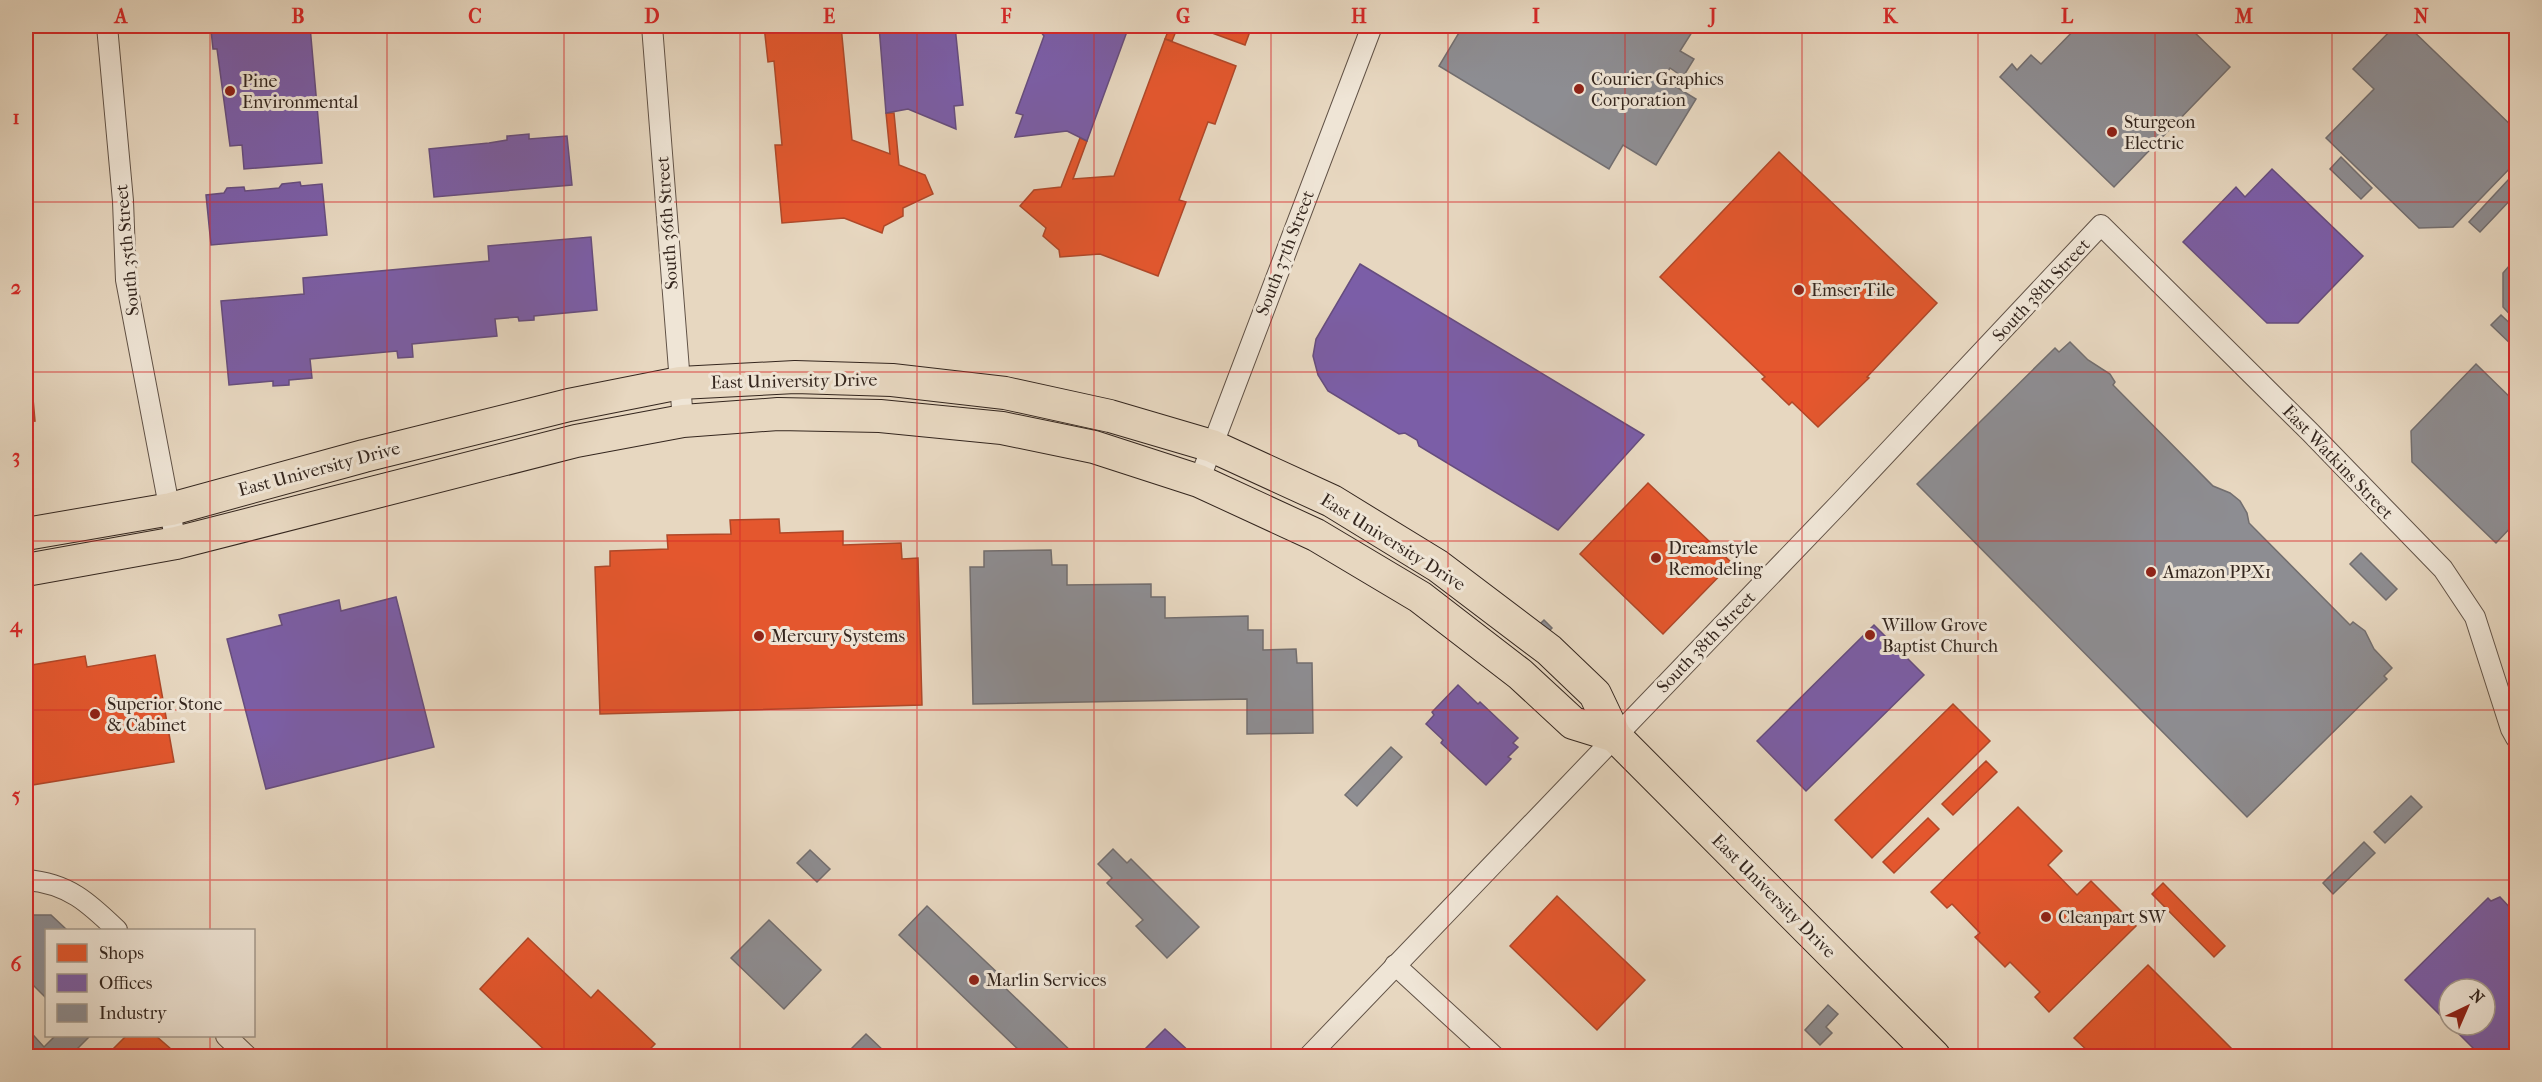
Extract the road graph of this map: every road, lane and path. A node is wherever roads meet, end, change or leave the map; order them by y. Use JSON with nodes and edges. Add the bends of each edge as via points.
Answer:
{"nodes":[{"id":1,"x":107,"y":26,"type":"edge"},
{"id":2,"x":652,"y":26,"type":"edge"},
{"id":3,"x":1372,"y":26,"type":"edge"},
{"id":4,"x":2101,"y":225,"type":"joint"},
{"id":5,"x":680,"y":383,"type":"junction"},
{"id":6,"x":683,"y":421,"type":"junction"},
{"id":7,"x":1212,"y":446,"type":"junction"},
{"id":8,"x":1199,"y":481,"type":"junction"},
{"id":9,"x":171,"y":509,"type":"junction"},
{"id":10,"x":26,"y":534,"type":"edge"},
{"id":11,"x":176,"y":543,"type":"junction"},
{"id":12,"x":26,"y":570,"type":"edge"},
{"id":13,"x":1615,"y":736,"type":"junction"},
{"id":14,"x":2517,"y":738,"type":"edge"},
{"id":15,"x":26,"y":880,"type":"edge"},
{"id":16,"x":116,"y":929,"type":"edge"},
{"id":17,"x":1395,"y":965,"type":"junction"},
{"id":18,"x":228,"y":1037,"type":"edge"},
{"id":19,"x":247,"y":1056,"type":"edge"},
{"id":20,"x":1309,"y":1056,"type":"edge"},
{"id":21,"x":1494,"y":1056,"type":"edge"},
{"id":22,"x":1934,"y":1056,"type":"edge"}],
"edges":[{"from":1,"to":9,"type":"street","name":"South 35th Street","via":[[126,280]]},
{"from":2,"to":5,"type":"street","name":"South 36th Street"},
{"from":3,"to":7,"type":"street","name":"South 37th Street"},
{"from":4,"to":13,"type":"street","name":"South 38th Street"},
{"from":4,"to":14,"type":"street","name":"East Watkins Street","via":[[2443,569],[2475,617]]},
{"from":5,"to":6,"type":"street","name":"South 36th Street"},
{"from":5,"to":7,"type":"main road","name":"East University Drive","via":[[795,377],[892,380],[1005,393],[1110,416]]},
{"from":5,"to":9,"type":"main road","name":"East University Drive","via":[[569,405]]},
{"from":6,"to":8,"type":"main road","name":"East University Drive","via":[[778,414],[869,416],[1002,428],[1094,447]]},
{"from":6,"to":11,"type":"main road","name":"East University Drive","via":[[576,441]]},
{"from":7,"to":8,"type":"street","name":"South 37th Street"},
{"from":7,"to":13,"type":"main road","name":"East University Drive","via":[[1332,501],[1438,566],[1549,650],[1580,679],[1595,694]]},
{"from":8,"to":13,"type":"main road","name":"East University Drive","via":[[1316,535],[1420,597],[1520,674],[1573,723]]},
{"from":9,"to":10,"type":"main road","name":"East University Drive"},
{"from":9,"to":11,"type":"street","name":"South 35th Street"},
{"from":11,"to":12,"type":"main road","name":"East University Drive"},
{"from":13,"to":17,"type":"street","name":"South 38th Street"},
{"from":13,"to":22,"type":"main road","name":"East University Drive"},
{"from":15,"to":16,"type":"street","via":[[43,881],[84,898]]},
{"from":17,"to":20,"type":"street","name":"South 38th Street"},
{"from":17,"to":21,"type":"street"},
{"from":18,"to":19,"type":"street"}]}
